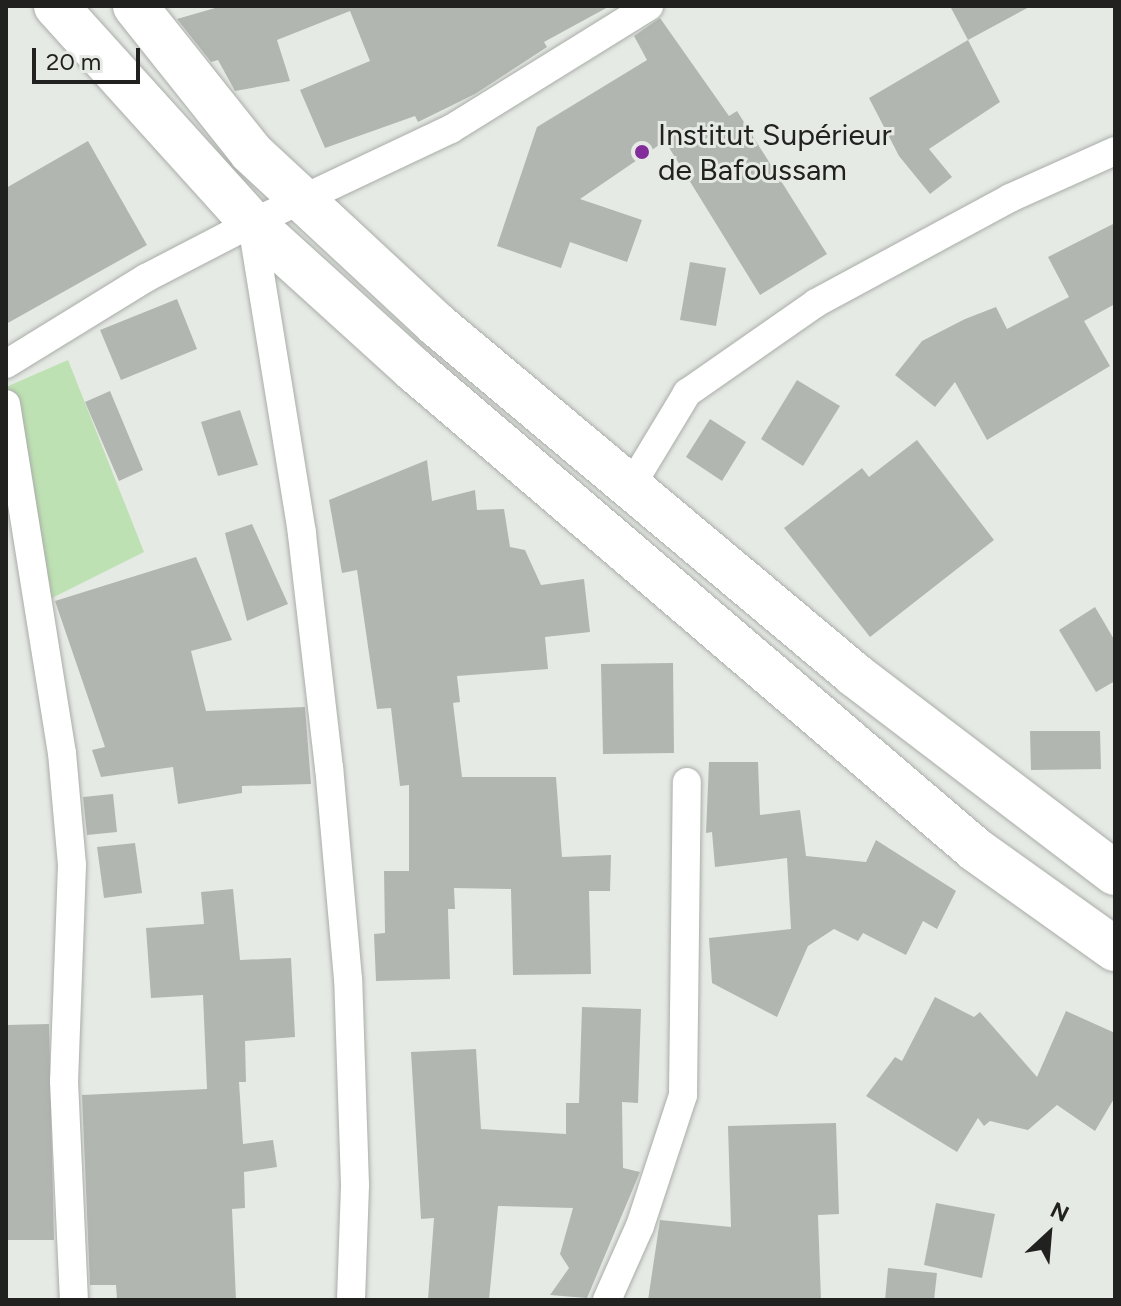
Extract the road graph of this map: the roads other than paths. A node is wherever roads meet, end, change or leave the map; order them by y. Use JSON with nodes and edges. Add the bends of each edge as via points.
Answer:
{"nodes":[{"id":1,"x":56,"y":6,"type":"edge"},
{"id":2,"x":135,"y":6,"type":"edge"},
{"id":3,"x":649,"y":6,"type":"edge"},
{"id":4,"x":1115,"y":151,"type":"edge"},
{"id":5,"x":301,"y":203,"type":"junction"},
{"id":6,"x":252,"y":223,"type":"junction"},
{"id":7,"x":6,"y":364,"type":"edge"},
{"id":8,"x":6,"y":404,"type":"edge"},
{"id":9,"x":631,"y":486,"type":"junction"},
{"id":10,"x":687,"y":782,"type":"dead end"},
{"id":11,"x":1115,"y":873,"type":"edge"},
{"id":12,"x":1115,"y":949,"type":"edge"},
{"id":13,"x":74,"y":1300,"type":"edge"},
{"id":14,"x":351,"y":1300,"type":"edge"},
{"id":15,"x":607,"y":1300,"type":"edge"}],
"edges":[{"from":1,"to":6,"type":"main road"},
{"from":2,"to":5,"type":"main road","via":[[197,92]]},
{"from":3,"to":5,"type":"street","via":[[451,129]]},
{"from":4,"to":9,"type":"street","via":[[1010,198],[816,303],[687,393]]},
{"from":5,"to":6,"type":"street"},
{"from":5,"to":9,"type":"main road"},
{"from":6,"to":7,"type":"street","via":[[146,278]]},
{"from":6,"to":12,"type":"main road","via":[[976,850]]},
{"from":6,"to":14,"type":"street","via":[[302,533],[329,768],[348,979],[355,1185]]},
{"from":8,"to":13,"type":"street","via":[[62,753],[72,865],[64,1081]]},
{"from":9,"to":11,"type":"main road","via":[[855,675]]},
{"from":10,"to":15,"type":"street","via":[[683,1095],[640,1226]]}]}
